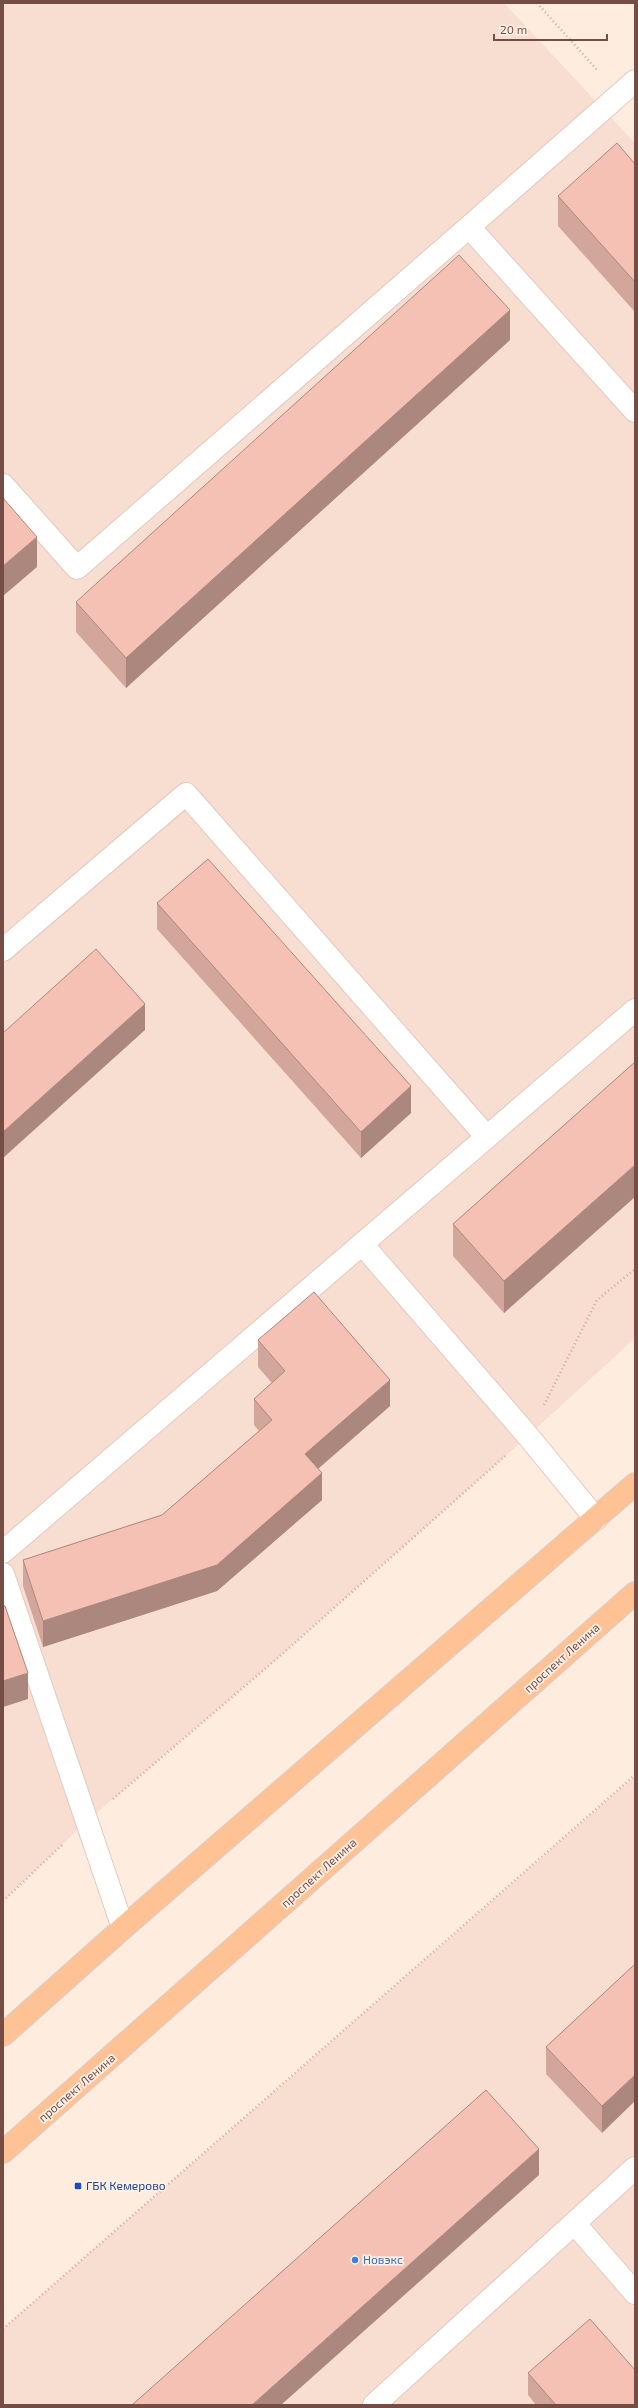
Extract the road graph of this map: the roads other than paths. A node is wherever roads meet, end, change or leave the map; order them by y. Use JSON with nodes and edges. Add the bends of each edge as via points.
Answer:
{"nodes":[{"id":1,"x":627,"y":88,"type":"edge"},
{"id":2,"x":470,"y":228,"type":"junction"},
{"id":3,"x":635,"y":411,"type":"edge"},
{"id":4,"x":3,"y":485,"type":"edge"},
{"id":5,"x":3,"y":950,"type":"edge"},
{"id":6,"x":635,"y":1010,"type":"edge"},
{"id":7,"x":486,"y":1136,"type":"junction"},
{"id":8,"x":362,"y":1244,"type":"junction"},
{"id":9,"x":635,"y":1484,"type":"edge"},
{"id":10,"x":596,"y":1519,"type":"junction"},
{"id":11,"x":3,"y":1552,"type":"edge"},
{"id":12,"x":3,"y":1574,"type":"edge"},
{"id":13,"x":635,"y":1593,"type":"edge"},
{"id":14,"x":123,"y":1928,"type":"junction"},
{"id":15,"x":3,"y":2035,"type":"edge"},
{"id":16,"x":3,"y":2152,"type":"edge"},
{"id":17,"x":635,"y":2168,"type":"edge"},
{"id":18,"x":575,"y":2224,"type":"junction"},
{"id":19,"x":635,"y":2293,"type":"edge"},
{"id":20,"x":374,"y":2405,"type":"edge"}],
"edges":[{"from":1,"to":2,"type":"lane"},
{"from":2,"to":3,"type":"lane"},
{"from":2,"to":4,"type":"lane","via":[[76,568]]},
{"from":5,"to":7,"type":"lane","via":[[186,794]]},
{"from":6,"to":7,"type":"lane"},
{"from":7,"to":8,"type":"lane"},
{"from":8,"to":10,"type":"lane"},
{"from":8,"to":11,"type":"lane"},
{"from":9,"to":10,"type":"main road"},
{"from":10,"to":14,"type":"main road"},
{"from":12,"to":14,"type":"lane"},
{"from":13,"to":16,"type":"main road","name":"проспект Ленина"},
{"from":14,"to":15,"type":"main road"},
{"from":17,"to":18,"type":"lane"},
{"from":18,"to":19,"type":"lane"},
{"from":18,"to":20,"type":"lane"}]}
